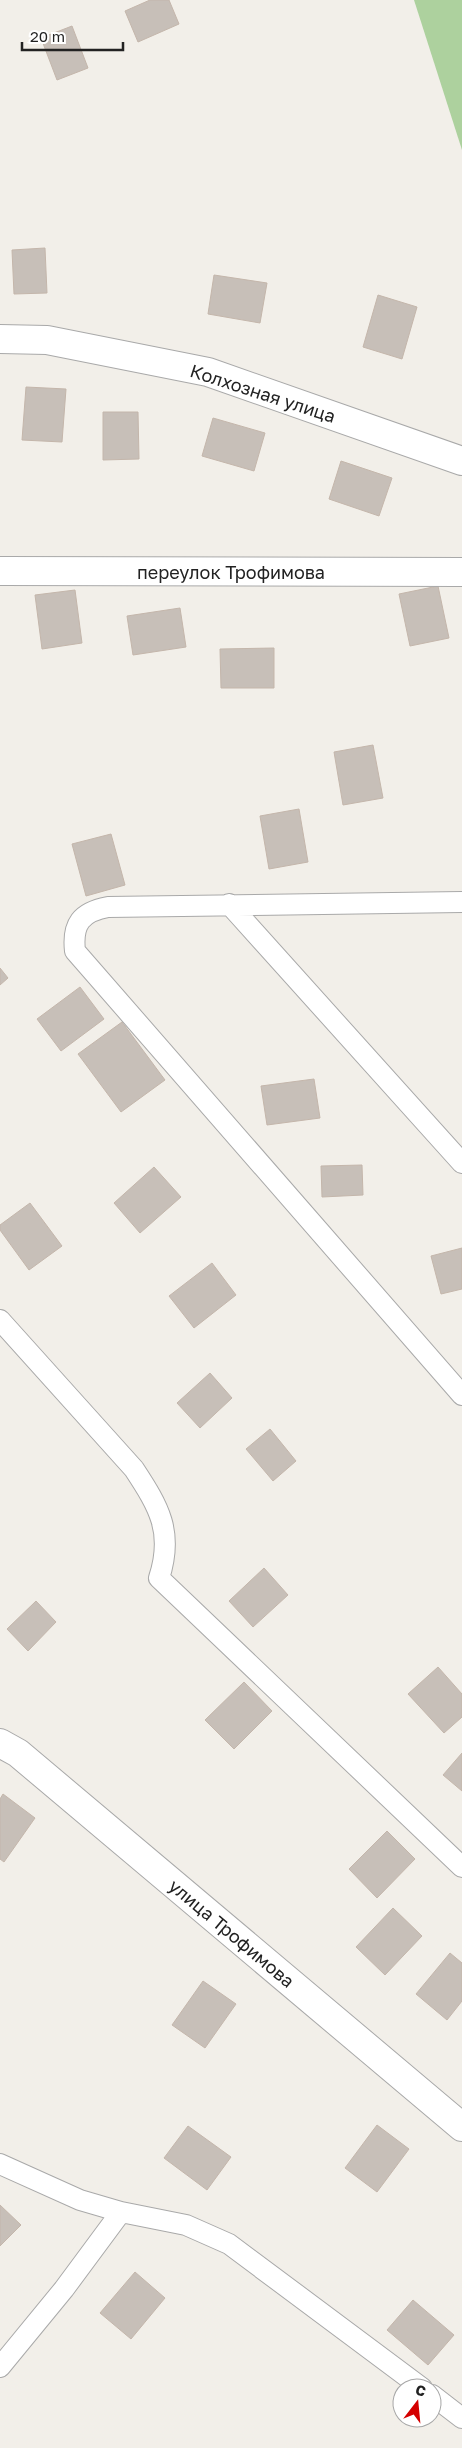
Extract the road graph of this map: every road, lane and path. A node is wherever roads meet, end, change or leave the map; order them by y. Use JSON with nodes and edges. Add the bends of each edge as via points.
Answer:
{"nodes":[{"id":1,"x":0,"y":339,"type":"edge"},
{"id":2,"x":462,"y":461,"type":"edge"},
{"id":3,"x":0,"y":571,"type":"edge"},
{"id":4,"x":462,"y":572,"type":"edge"},
{"id":5,"x":462,"y":902,"type":"edge"},
{"id":6,"x":229,"y":904,"type":"junction"},
{"id":7,"x":462,"y":1163,"type":"edge"},
{"id":8,"x":0,"y":1320,"type":"edge"},
{"id":9,"x":462,"y":1395,"type":"edge"},
{"id":10,"x":0,"y":1743,"type":"edge"},
{"id":11,"x":462,"y":1867,"type":"edge"},
{"id":12,"x":462,"y":2127,"type":"edge"},
{"id":13,"x":0,"y":2164,"type":"edge"},
{"id":14,"x":121,"y":2212,"type":"junction"},
{"id":15,"x":0,"y":2367,"type":"edge"},
{"id":16,"x":409,"y":2378,"type":"edge"},
{"id":17,"x":442,"y":2403,"type":"edge"},
{"id":18,"x":462,"y":2418,"type":"edge"}],
"edges":[{"from":1,"to":2,"type":"street","name":"Колхозная улица","via":[[47,340],[208,372]]},
{"from":3,"to":4,"type":"street","name":"переулок Трофимова"},
{"from":5,"to":6,"type":"lane"},
{"from":6,"to":7,"type":"lane"},
{"from":6,"to":9,"type":"lane","via":[[93,910],[80,920],[73,936],[75,952]]},
{"from":8,"to":11,"type":"lane","via":[[134,1469],[149,1491],[160,1511],[164,1534],[166,1556],[159,1578]]},
{"from":10,"to":12,"type":"street","name":"улица Трофимова","via":[[18,1753]]},
{"from":13,"to":14,"type":"lane","via":[[80,2200]]},
{"from":14,"to":15,"type":"lane"},
{"from":14,"to":16,"type":"lane","via":[[186,2225],[229,2244]]},
{"from":17,"to":18,"type":"lane"}]}
